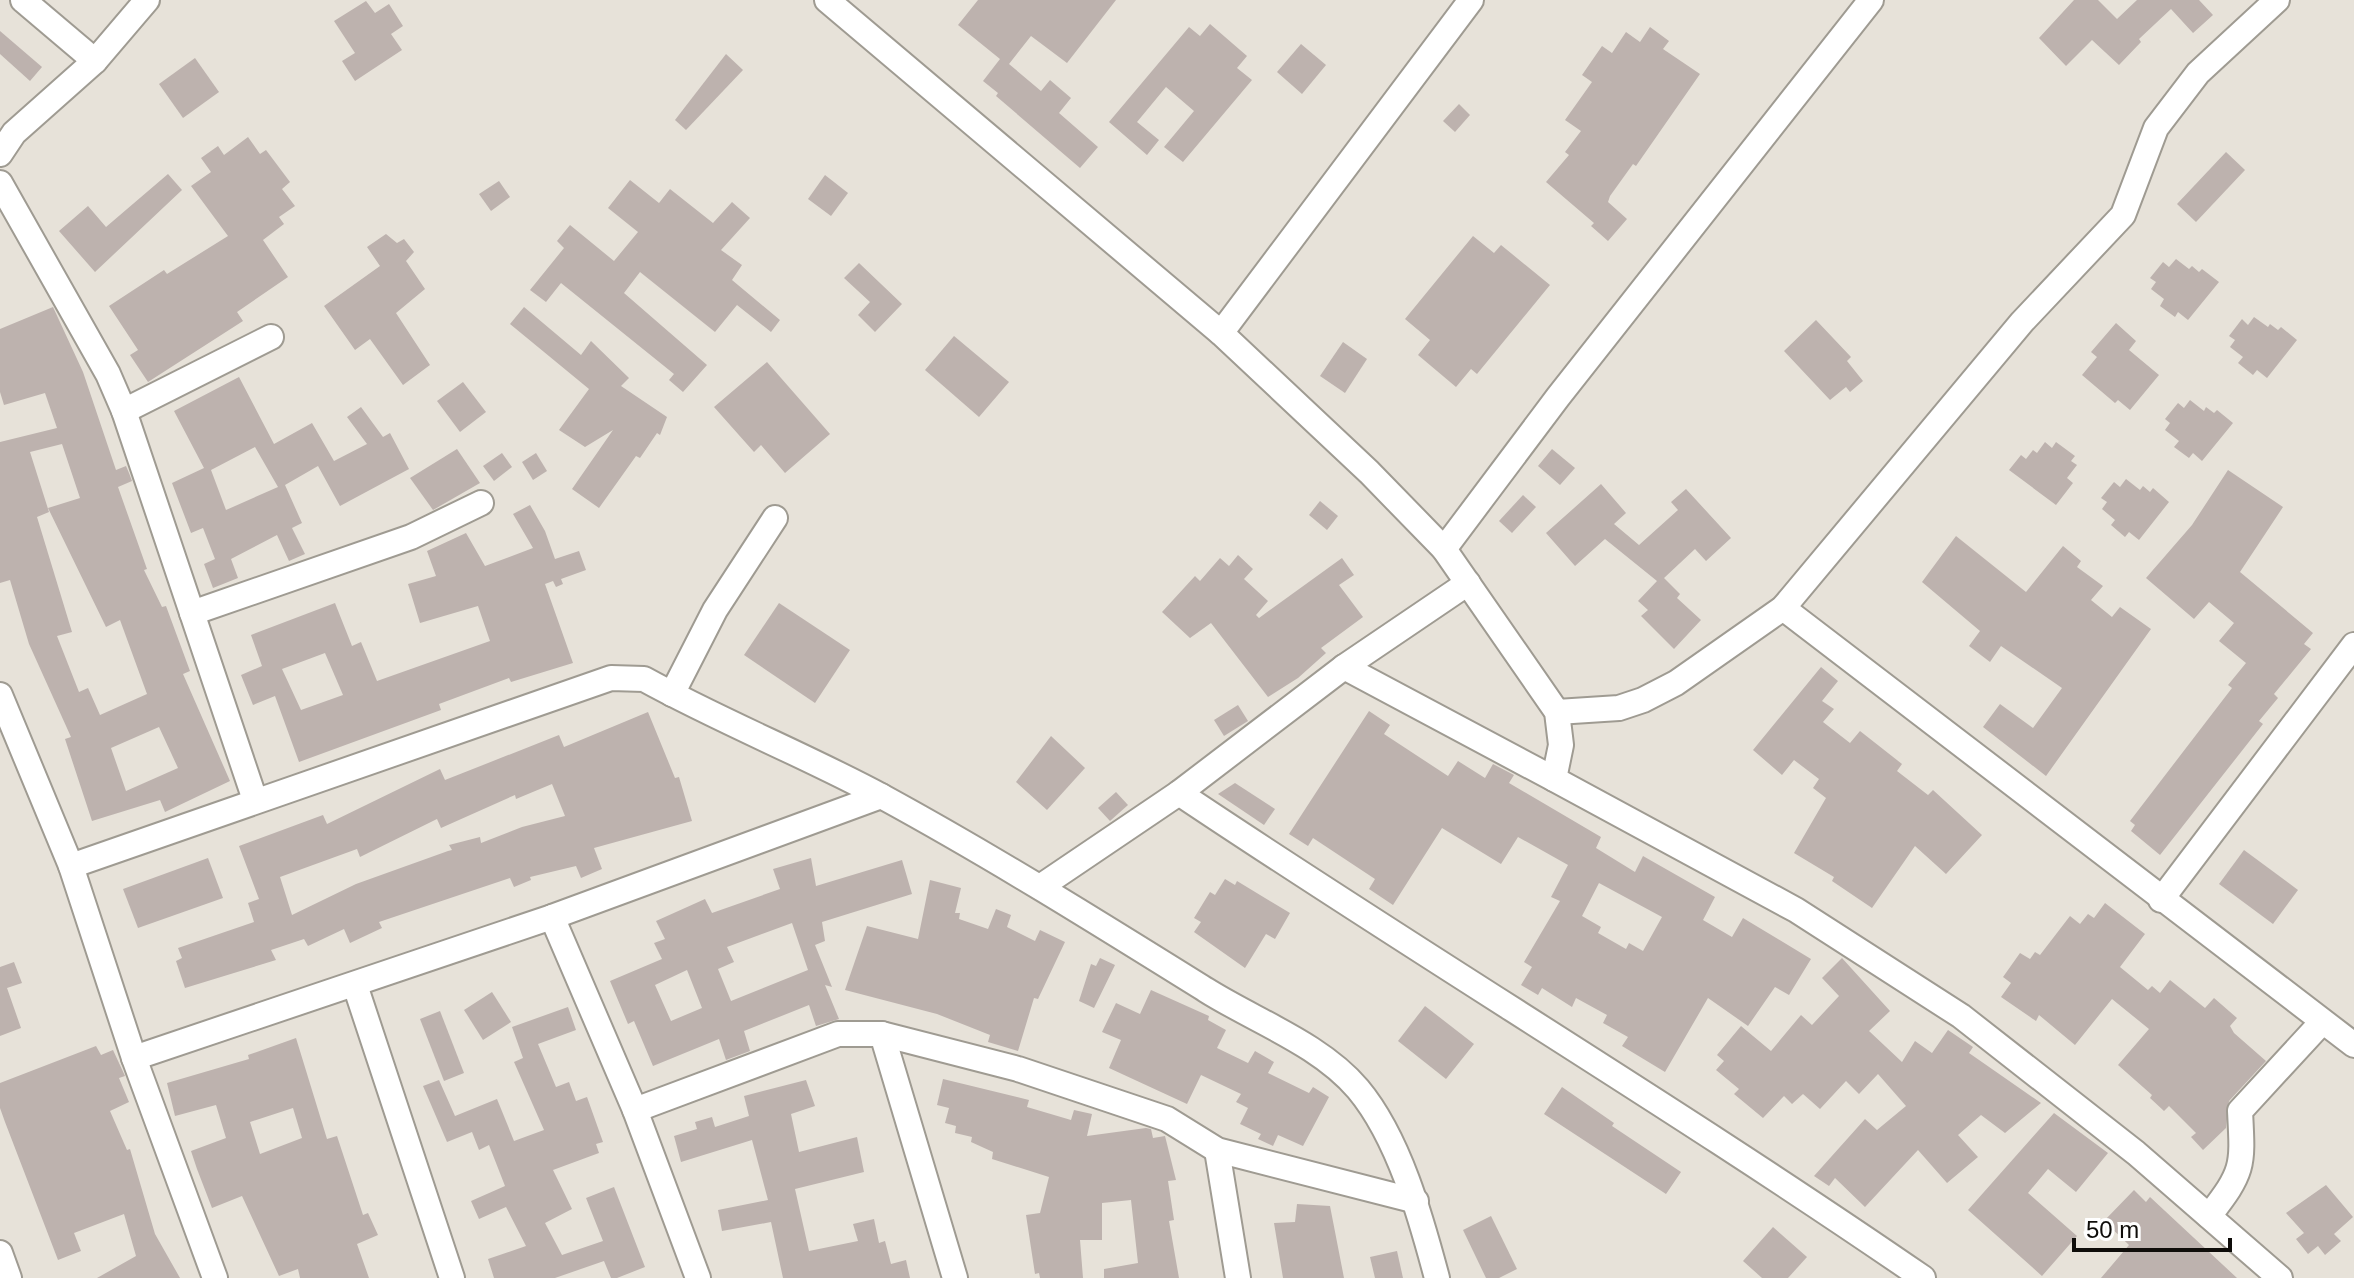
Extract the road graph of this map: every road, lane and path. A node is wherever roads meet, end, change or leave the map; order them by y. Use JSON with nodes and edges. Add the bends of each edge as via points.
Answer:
{"nodes":[{"id":1,"x":23,"y":0,"type":"edge"},
{"id":2,"x":147,"y":0,"type":"edge"},
{"id":3,"x":827,"y":0,"type":"edge"},
{"id":4,"x":1471,"y":0,"type":"edge"},
{"id":5,"x":1871,"y":0,"type":"edge"},
{"id":6,"x":2277,"y":0,"type":"edge"},
{"id":7,"x":95,"y":61,"type":"junction"},
{"id":8,"x":0,"y":154,"type":"edge"},
{"id":9,"x":0,"y":183,"type":"edge"},
{"id":10,"x":1221,"y":333,"type":"junction"},
{"id":11,"x":271,"y":337,"type":"dead end"},
{"id":12,"x":124,"y":411,"type":"junction"},
{"id":13,"x":481,"y":503,"type":"dead end"},
{"id":14,"x":775,"y":518,"type":"dead end"},
{"id":15,"x":1444,"y":549,"type":"junction"},
{"id":16,"x":1468,"y":583,"type":"junction"},
{"id":17,"x":1783,"y":608,"type":"junction"},
{"id":18,"x":192,"y":613,"type":"junction"},
{"id":19,"x":2354,"y":645,"type":"edge"},
{"id":20,"x":1344,"y":667,"type":"junction"},
{"id":21,"x":672,"y":694,"type":"junction"},
{"id":22,"x":0,"y":695,"type":"edge"},
{"id":23,"x":1557,"y":712,"type":"junction"},
{"id":24,"x":1554,"y":779,"type":"junction"},
{"id":25,"x":1179,"y":793,"type":"junction"},
{"id":26,"x":881,"y":796,"type":"junction"},
{"id":27,"x":255,"y":800,"type":"junction"},
{"id":28,"x":71,"y":866,"type":"junction"},
{"id":29,"x":1040,"y":887,"type":"junction"},
{"id":30,"x":2161,"y":900,"type":"junction"},
{"id":31,"x":552,"y":917,"type":"junction"},
{"id":32,"x":355,"y":985,"type":"junction"},
{"id":33,"x":2322,"y":1022,"type":"junction"},
{"id":34,"x":882,"y":1034,"type":"junction"},
{"id":35,"x":2354,"y":1045,"type":"edge"},
{"id":36,"x":134,"y":1058,"type":"junction"},
{"id":37,"x":635,"y":1110,"type":"junction"},
{"id":38,"x":1217,"y":1150,"type":"junction"},
{"id":39,"x":1416,"y":1201,"type":"junction"},
{"id":40,"x":2209,"y":1216,"type":"junction"},
{"id":41,"x":0,"y":1253,"type":"edge"},
{"id":42,"x":9,"y":1278,"type":"edge"},
{"id":43,"x":215,"y":1278,"type":"edge"},
{"id":44,"x":452,"y":1278,"type":"edge"},
{"id":45,"x":698,"y":1278,"type":"edge"},
{"id":46,"x":955,"y":1278,"type":"edge"},
{"id":47,"x":1238,"y":1278,"type":"edge"},
{"id":48,"x":1437,"y":1278,"type":"edge"},
{"id":49,"x":1923,"y":1278,"type":"edge"},
{"id":50,"x":2280,"y":1278,"type":"edge"}],
"edges":[{"from":1,"to":7,"type":"street"},
{"from":2,"to":7,"type":"street"},
{"from":3,"to":10,"type":"street"},
{"from":4,"to":10,"type":"street"},
{"from":5,"to":15,"type":"street"},
{"from":6,"to":17,"type":"street","via":[[2198,73],[2156,128],[2123,215],[2022,322]]},
{"from":7,"to":8,"type":"street","via":[[14,133]]},
{"from":9,"to":12,"type":"street"},
{"from":10,"to":15,"type":"street"},
{"from":11,"to":12,"type":"street"},
{"from":12,"to":18,"type":"street"},
{"from":13,"to":18,"type":"street","via":[[411,537]]},
{"from":14,"to":21,"type":"street","via":[[715,610]]},
{"from":15,"to":16,"type":"street"},
{"from":16,"to":20,"type":"street"},
{"from":16,"to":23,"type":"street"},
{"from":17,"to":23,"type":"street","via":[[1643,700],[1619,708]]},
{"from":17,"to":30,"type":"street"},
{"from":18,"to":27,"type":"street"},
{"from":19,"to":30,"type":"street"},
{"from":20,"to":24,"type":"street"},
{"from":20,"to":25,"type":"street"},
{"from":21,"to":26,"type":"street"},
{"from":21,"to":27,"type":"street","via":[[644,679],[611,678]]},
{"from":22,"to":28,"type":"street"},
{"from":23,"to":24,"type":"street","via":[[1561,745]]},
{"from":24,"to":40,"type":"street","via":[[1796,910],[1961,1016],[2048,1081]]},
{"from":25,"to":29,"type":"street"},
{"from":25,"to":49,"type":"street","via":[[1347,906],[1753,1162]]},
{"from":26,"to":29,"type":"street"},
{"from":26,"to":31,"type":"street"},
{"from":27,"to":28,"type":"street"},
{"from":28,"to":36,"type":"street"},
{"from":29,"to":39,"type":"street","via":[[1344,1075],[1371,1110]]},
{"from":30,"to":33,"type":"street"},
{"from":31,"to":32,"type":"street"},
{"from":31,"to":37,"type":"street"},
{"from":32,"to":36,"type":"street"},
{"from":32,"to":44,"type":"street"},
{"from":33,"to":35,"type":"street"},
{"from":33,"to":40,"type":"street","via":[[2240,1111],[2243,1162]]},
{"from":34,"to":37,"type":"street","via":[[838,1034]]},
{"from":34,"to":38,"type":"street","via":[[1018,1069],[1167,1119]]},
{"from":34,"to":46,"type":"street"},
{"from":36,"to":43,"type":"street"},
{"from":37,"to":45,"type":"street"},
{"from":38,"to":39,"type":"street"},
{"from":38,"to":47,"type":"street"},
{"from":39,"to":48,"type":"street"},
{"from":40,"to":50,"type":"street"},
{"from":41,"to":42,"type":"street"}]}
